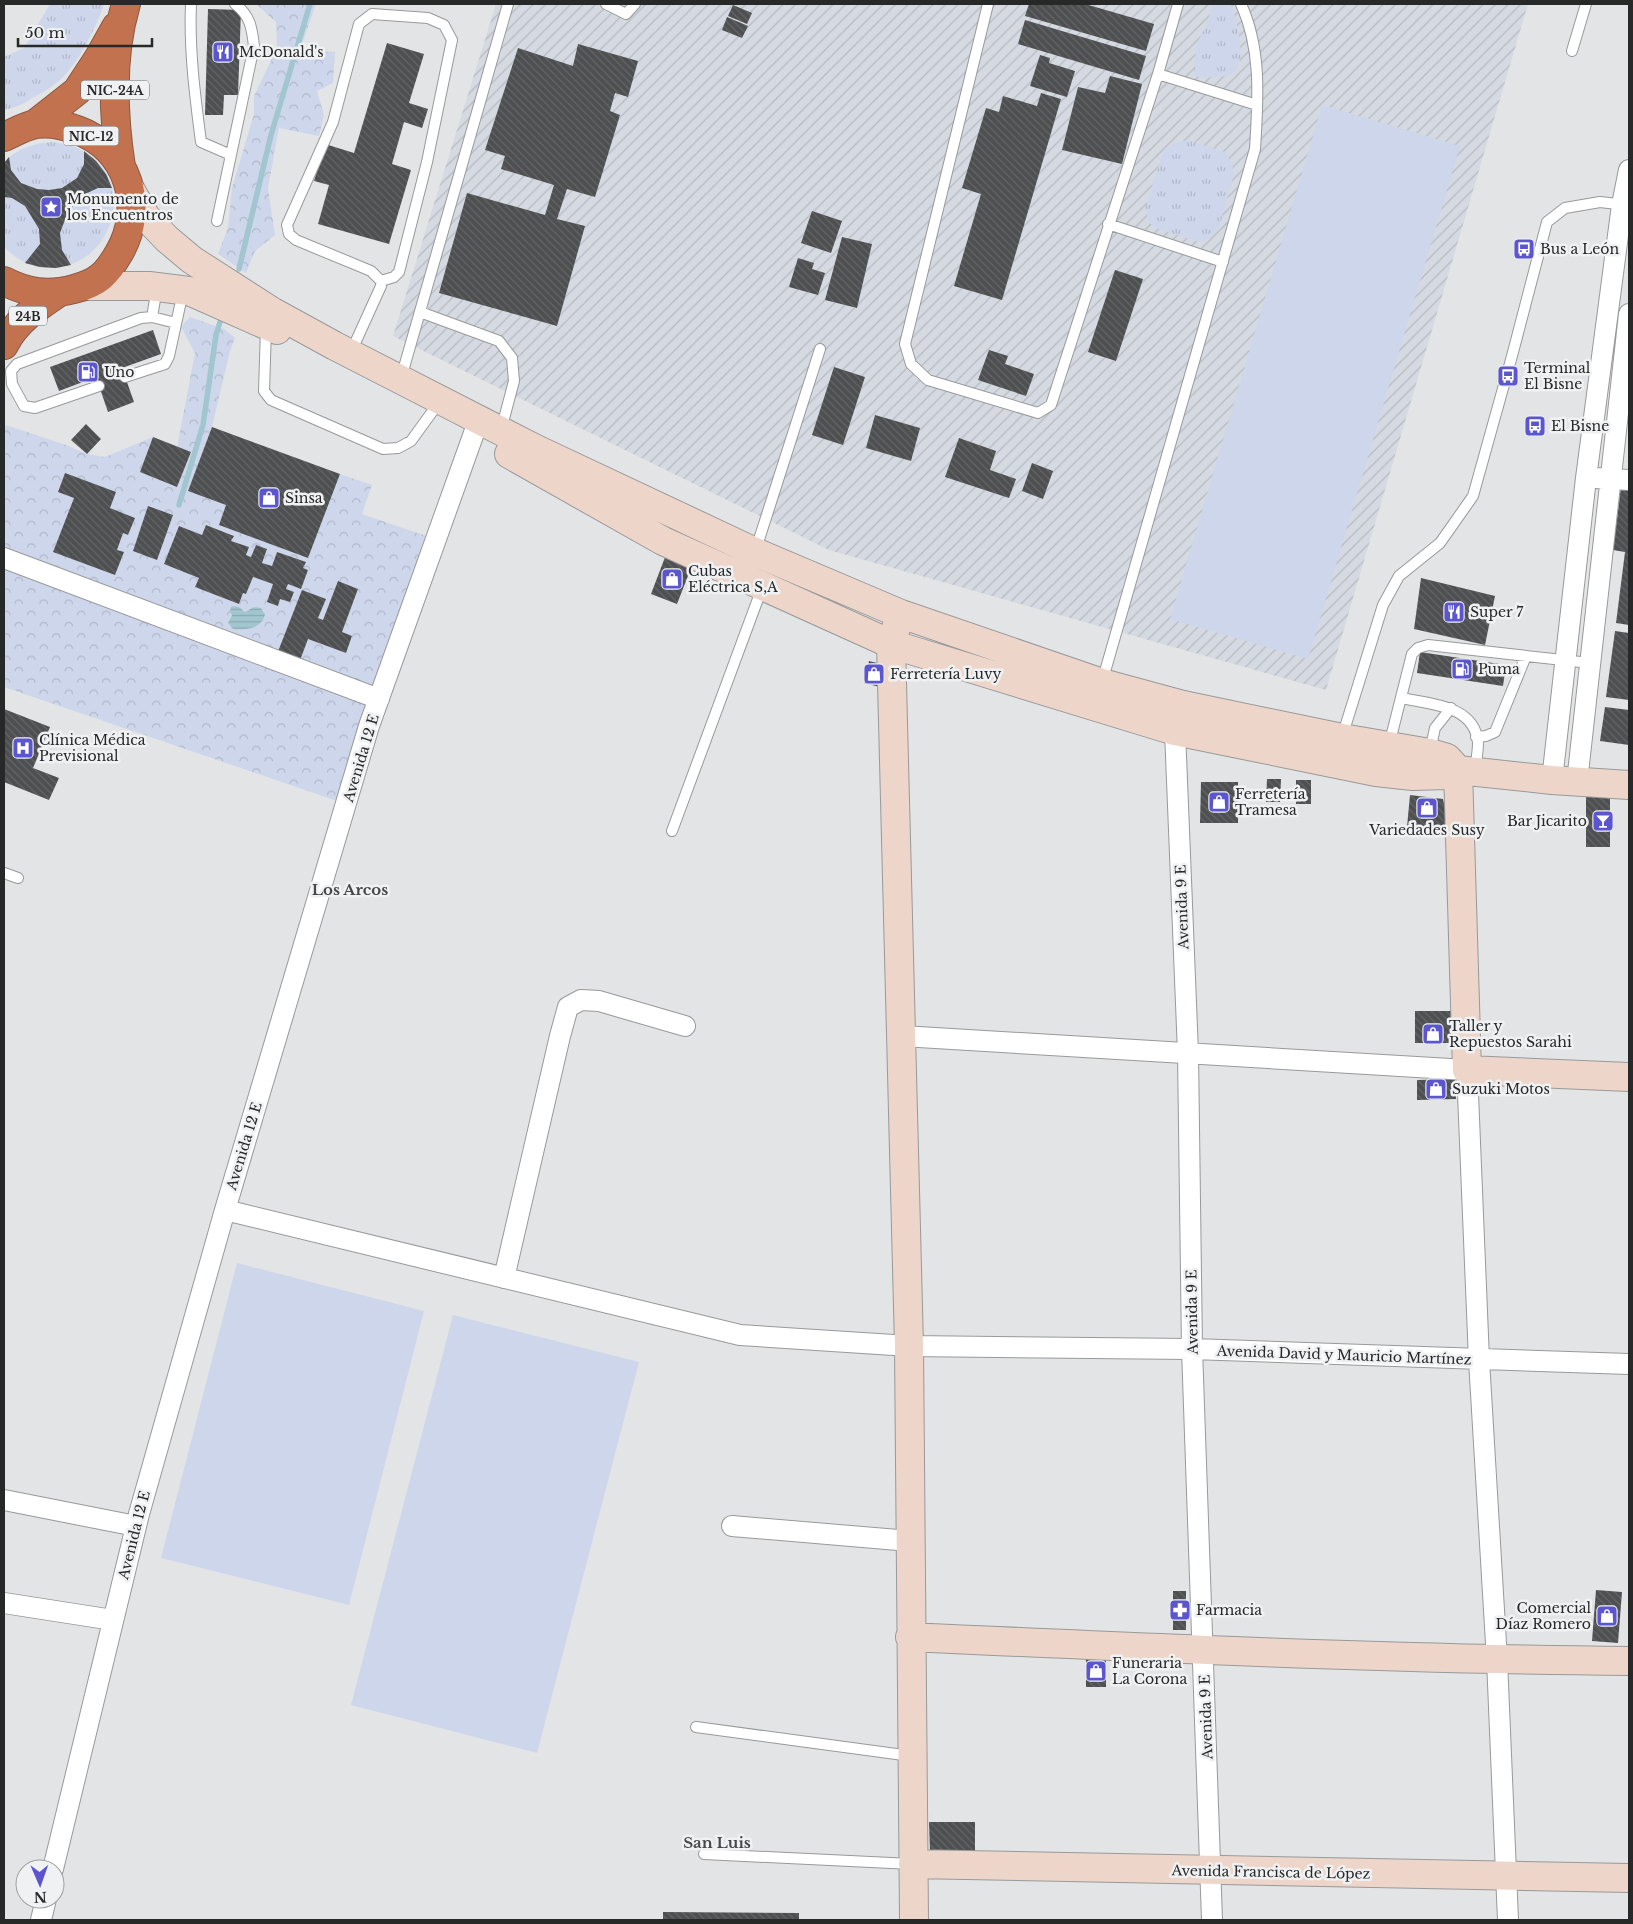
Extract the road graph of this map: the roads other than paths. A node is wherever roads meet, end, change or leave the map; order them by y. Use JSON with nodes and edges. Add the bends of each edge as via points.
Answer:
{"nodes":[{"id":1,"x":191,"y":4,"type":"edge"},
{"id":2,"x":235,"y":4,"type":"edge"},
{"id":3,"x":508,"y":4,"type":"edge"},
{"id":4,"x":606,"y":4,"type":"edge"},
{"id":5,"x":634,"y":4,"type":"edge"},
{"id":6,"x":988,"y":4,"type":"edge"},
{"id":7,"x":1178,"y":4,"type":"edge"},
{"id":8,"x":1241,"y":4,"type":"edge"},
{"id":9,"x":1586,"y":4,"type":"edge"},
{"id":10,"x":124,"y":9,"type":"edge"},
{"id":11,"x":1572,"y":50,"type":"dead end"},
{"id":12,"x":1158,"y":74,"type":"junction"},
{"id":13,"x":1257,"y":105,"type":"junction"},
{"id":14,"x":35,"y":124,"type":"junction"},
{"id":15,"x":4,"y":137,"type":"edge"},
{"id":16,"x":231,"y":155,"type":"junction"},
{"id":17,"x":1628,"y":177,"type":"edge"},
{"id":18,"x":126,"y":178,"type":"junction"},
{"id":19,"x":1626,"y":205,"type":"edge"},
{"id":20,"x":217,"y":221,"type":"dead end"},
{"id":21,"x":1108,"y":224,"type":"junction"},
{"id":22,"x":1223,"y":262,"type":"junction"},
{"id":23,"x":4,"y":281,"type":"edge"},
{"id":24,"x":381,"y":282,"type":"junction"},
{"id":25,"x":87,"y":286,"type":"junction"},
{"id":26,"x":170,"y":288,"type":"junction"},
{"id":27,"x":58,"y":293,"type":"junction"},
{"id":28,"x":420,"y":312,"type":"junction"},
{"id":29,"x":152,"y":317,"type":"junction"},
{"id":30,"x":270,"y":318,"type":"junction"},
{"id":31,"x":176,"y":323,"type":"junction"},
{"id":32,"x":1621,"y":325,"type":"edge"},
{"id":33,"x":4,"y":345,"type":"edge"},
{"id":34,"x":820,"y":349,"type":"dead end"},
{"id":35,"x":349,"y":358,"type":"junction"},
{"id":36,"x":125,"y":377,"type":"dead end"},
{"id":37,"x":8,"y":383,"type":"edge"},
{"id":38,"x":399,"y":384,"type":"junction"},
{"id":39,"x":99,"y":386,"type":"dead end"},
{"id":40,"x":438,"y":405,"type":"junction"},
{"id":41,"x":484,"y":428,"type":"junction"},
{"id":42,"x":1586,"y":478,"type":"junction"},
{"id":43,"x":1620,"y":480,"type":"edge"},
{"id":44,"x":4,"y":558,"type":"edge"},
{"id":45,"x":759,"y":567,"type":"junction"},
{"id":46,"x":901,"y":614,"type":"junction"},
{"id":47,"x":891,"y":644,"type":"junction"},
{"id":48,"x":1526,"y":656,"type":"junction"},
{"id":49,"x":1565,"y":661,"type":"junction"},
{"id":50,"x":1590,"y":662,"type":"junction"},
{"id":51,"x":1098,"y":694,"type":"junction"},
{"id":52,"x":1401,"y":698,"type":"junction"},
{"id":53,"x":379,"y":699,"type":"junction"},
{"id":54,"x":1183,"y":705,"type":"junction"},
{"id":55,"x":1451,"y":708,"type":"junction"},
{"id":56,"x":1175,"y":731,"type":"junction"},
{"id":57,"x":1476,"y":737,"type":"junction"},
{"id":58,"x":1342,"y":738,"type":"junction"},
{"id":59,"x":1388,"y":747,"type":"junction"},
{"id":60,"x":1430,"y":753,"type":"junction"},
{"id":61,"x":1466,"y":771,"type":"junction"},
{"id":62,"x":1565,"y":781,"type":"junction"},
{"id":63,"x":1629,"y":785,"type":"edge"},
{"id":64,"x":672,"y":831,"type":"dead end"},
{"id":65,"x":4,"y":873,"type":"edge"},
{"id":66,"x":18,"y":878,"type":"dead end"},
{"id":67,"x":686,"y":1026,"type":"dead end"},
{"id":68,"x":902,"y":1036,"type":"junction"},
{"id":69,"x":1188,"y":1053,"type":"junction"},
{"id":70,"x":1467,"y":1070,"type":"junction"},
{"id":71,"x":1629,"y":1077,"type":"edge"},
{"id":72,"x":225,"y":1210,"type":"junction"},
{"id":73,"x":504,"y":1278,"type":"junction"},
{"id":74,"x":909,"y":1346,"type":"junction"},
{"id":75,"x":1192,"y":1349,"type":"junction"},
{"id":76,"x":1479,"y":1360,"type":"junction"},
{"id":77,"x":1629,"y":1364,"type":"edge"},
{"id":78,"x":4,"y":1500,"type":"edge"},
{"id":79,"x":136,"y":1526,"type":"junction"},
{"id":80,"x":732,"y":1526,"type":"dead end"},
{"id":81,"x":910,"y":1541,"type":"junction"},
{"id":82,"x":4,"y":1603,"type":"edge"},
{"id":83,"x":113,"y":1620,"type":"junction"},
{"id":84,"x":910,"y":1637,"type":"junction"},
{"id":85,"x":1203,"y":1650,"type":"junction"},
{"id":86,"x":1497,"y":1660,"type":"junction"},
{"id":87,"x":1629,"y":1662,"type":"edge"},
{"id":88,"x":696,"y":1727,"type":"dead end"},
{"id":89,"x":912,"y":1756,"type":"junction"},
{"id":90,"x":704,"y":1854,"type":"dead end"},
{"id":91,"x":55,"y":1859,"type":"edge"},
{"id":92,"x":913,"y":1864,"type":"junction"},
{"id":93,"x":1211,"y":1871,"type":"junction"},
{"id":94,"x":1506,"y":1875,"type":"junction"},
{"id":95,"x":1629,"y":1878,"type":"edge"},
{"id":96,"x":914,"y":1920,"type":"edge"},
{"id":97,"x":1212,"y":1920,"type":"edge"},
{"id":98,"x":1508,"y":1920,"type":"edge"}],
"edges":[{"from":1,"to":16,"type":"lane","via":[[192,81],[201,142]]},
{"from":2,"to":16,"type":"lane","via":[[244,11],[252,28],[254,46]]},
{"from":3,"to":28,"type":"lane"},
{"from":4,"to":5,"type":"lane","via":[[626,14]]},
{"from":6,"to":21,"type":"lane","via":[[905,344],[911,364],[928,380],[1038,413],[1051,405]]},
{"from":7,"to":12,"type":"lane"},
{"from":8,"to":13,"type":"lane","via":[[1256,57]]},
{"from":9,"to":11,"type":"lane"},
{"from":10,"to":14,"type":"highway","number":"NIC-24A","via":[[77,91]]},
{"from":10,"to":18,"type":"highway","number":"NIC-24A","via":[[115,74],[116,137]]},
{"from":12,"to":13,"type":"lane"},
{"from":12,"to":21,"type":"lane"},
{"from":13,"to":22,"type":"lane","via":[[1255,149]]},
{"from":14,"to":15,"type":"highway","number":"NIC-12"},
{"from":14,"to":18,"type":"highway","number":"NIC-12","via":[[54,124],[88,134],[107,148]]},
{"from":16,"to":20,"type":"lane"},
{"from":17,"to":19,"type":"street"},
{"from":18,"to":25,"type":"highway","via":[[132,214],[127,239],[102,277]]},
{"from":18,"to":30,"type":"street","via":[[146,217],[167,240]]},
{"from":19,"to":32,"type":"street"},
{"from":19,"to":58,"type":"lane","via":[[1600,202],[1565,208],[1547,222],[1473,496],[1440,543],[1399,576],[1383,604]]},
{"from":21,"to":22,"type":"lane"},
{"from":22,"to":51,"type":"lane"},
{"from":23,"to":27,"type":"highway","via":[[22,290]]},
{"from":24,"to":24,"type":"lane","via":[[371,271],[296,240],[289,234],[287,226],[332,122],[359,24],[372,14],[428,18],[444,25],[452,40],[427,162],[399,272],[394,278]]},
{"from":24,"to":35,"type":"lane"},
{"from":25,"to":26,"type":"street"},
{"from":25,"to":27,"type":"highway"},
{"from":26,"to":29,"type":"lane"},
{"from":26,"to":30,"type":"street"},
{"from":26,"to":31,"type":"lane"},
{"from":27,"to":33,"type":"highway","number":"24B","via":[[38,306],[10,333]]},
{"from":28,"to":38,"type":"lane"},
{"from":28,"to":41,"type":"lane","via":[[498,340],[512,358],[514,382]]},
{"from":29,"to":31,"type":"lane"},
{"from":29,"to":37,"type":"lane","via":[[141,318],[17,364],[11,370]]},
{"from":30,"to":35,"type":"street"},
{"from":30,"to":40,"type":"lane","via":[[264,391],[271,400],[383,449],[398,448],[411,441]]},
{"from":31,"to":36,"type":"lane","via":[[165,364]]},
{"from":32,"to":42,"type":"street"},
{"from":32,"to":43,"type":"street"},
{"from":34,"to":45,"type":"lane"},
{"from":35,"to":38,"type":"street"},
{"from":37,"to":39,"type":"lane","via":[[24,406],[35,408]]},
{"from":38,"to":40,"type":"street"},
{"from":40,"to":41,"type":"street"},
{"from":41,"to":45,"type":"street","via":[[663,541]]},
{"from":41,"to":53,"type":"street","name":"Avenida 12 E"},
{"from":42,"to":43,"type":"street"},
{"from":42,"to":49,"type":"street"},
{"from":43,"to":50,"type":"street"},
{"from":44,"to":53,"type":"street"},
{"from":45,"to":46,"type":"street"},
{"from":45,"to":47,"type":"street"},
{"from":45,"to":64,"type":"lane"},
{"from":46,"to":47,"type":"street"},
{"from":46,"to":51,"type":"street"},
{"from":47,"to":51,"type":"street"},
{"from":47,"to":68,"type":"street"},
{"from":48,"to":49,"type":"lane"},
{"from":48,"to":52,"type":"lane","via":[[1428,645],[1418,648],[1412,654]]},
{"from":48,"to":57,"type":"lane","via":[[1496,732]]},
{"from":49,"to":50,"type":"lane"},
{"from":49,"to":62,"type":"street"},
{"from":50,"to":62,"type":"street"},
{"from":51,"to":54,"type":"street"},
{"from":51,"to":56,"type":"street"},
{"from":52,"to":55,"type":"lane"},
{"from":52,"to":59,"type":"lane"},
{"from":53,"to":72,"type":"street","name":"Avenida 12 E"},
{"from":54,"to":56,"type":"street","name":"Avenida 9 E"},
{"from":54,"to":58,"type":"street"},
{"from":55,"to":57,"type":"lane","via":[[1467,718]]},
{"from":55,"to":60,"type":"lane","via":[[1435,728]]},
{"from":56,"to":61,"type":"street","via":[[1376,772],[1413,776]]},
{"from":56,"to":69,"type":"street","name":"Avenida 9 E"},
{"from":57,"to":61,"type":"lane","via":[[1478,744]]},
{"from":58,"to":59,"type":"street"},
{"from":59,"to":60,"type":"street"},
{"from":60,"to":61,"type":"street","via":[[1448,758]]},
{"from":61,"to":62,"type":"street"},
{"from":61,"to":70,"type":"street"},
{"from":62,"to":63,"type":"street"},
{"from":65,"to":66,"type":"lane"},
{"from":67,"to":73,"type":"street","via":[[599,1001],[581,1000],[568,1007]]},
{"from":68,"to":69,"type":"street"},
{"from":68,"to":74,"type":"street"},
{"from":69,"to":70,"type":"street"},
{"from":69,"to":75,"type":"street","name":"Avenida 9 E"},
{"from":70,"to":71,"type":"street"},
{"from":70,"to":76,"type":"street"},
{"from":72,"to":73,"type":"street","name":"Avenida David y Mauricio Martínez"},
{"from":72,"to":79,"type":"street","name":"Avenida 12 E"},
{"from":73,"to":74,"type":"street","name":"Avenida David y Mauricio Martínez","via":[[740,1335]]},
{"from":74,"to":75,"type":"street","name":"Avenida David y Mauricio Martínez"},
{"from":74,"to":81,"type":"street"},
{"from":75,"to":76,"type":"street","name":"Avenida David y Mauricio Martínez"},
{"from":75,"to":85,"type":"street","name":"Avenida 9 E"},
{"from":76,"to":77,"type":"street","name":"Avenida David y Mauricio Martínez"},
{"from":76,"to":86,"type":"street"},
{"from":78,"to":79,"type":"street"},
{"from":79,"to":83,"type":"street","name":"Avenida 12 E"},
{"from":80,"to":81,"type":"street"},
{"from":81,"to":84,"type":"street"},
{"from":82,"to":83,"type":"street"},
{"from":83,"to":91,"type":"street","name":"Avenida 12 E"},
{"from":84,"to":85,"type":"street"},
{"from":84,"to":89,"type":"street"},
{"from":85,"to":86,"type":"street"},
{"from":85,"to":93,"type":"street","name":"Avenida 9 E"},
{"from":86,"to":87,"type":"street"},
{"from":86,"to":94,"type":"street"},
{"from":88,"to":89,"type":"lane"},
{"from":89,"to":92,"type":"street"},
{"from":90,"to":92,"type":"lane"},
{"from":92,"to":93,"type":"street","name":"Avenida Francisca de López"},
{"from":92,"to":96,"type":"street"},
{"from":93,"to":94,"type":"street","name":"Avenida Francisca de López"},
{"from":93,"to":97,"type":"street","name":"Avenida 9 E"},
{"from":94,"to":95,"type":"street","name":"Avenida Francisca de López"},
{"from":94,"to":98,"type":"street"}]}
